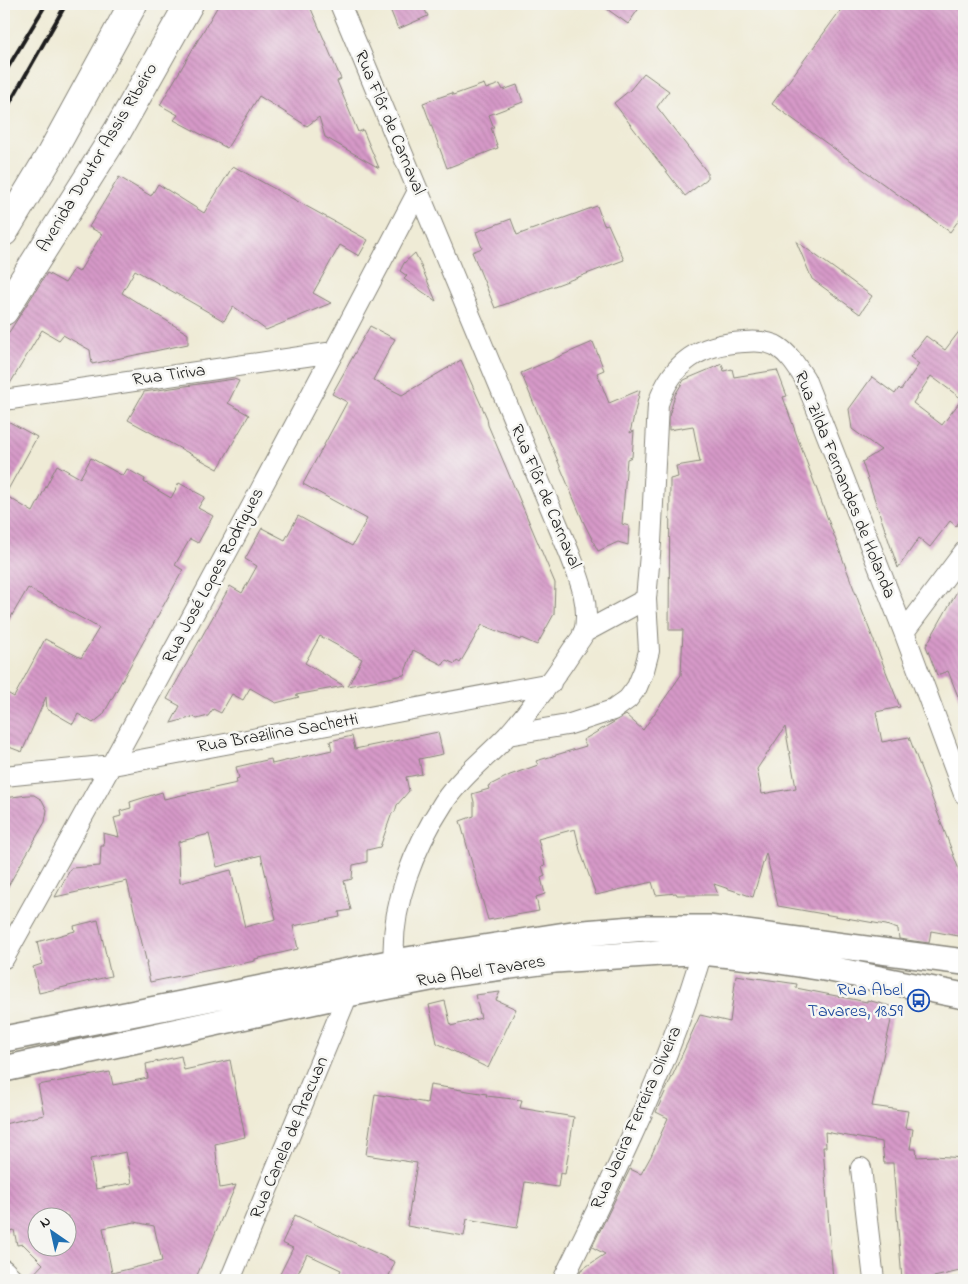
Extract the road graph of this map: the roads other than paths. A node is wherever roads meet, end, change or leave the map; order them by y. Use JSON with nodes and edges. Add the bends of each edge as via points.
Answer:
{"nodes":[{"id":1,"x":133,"y":4,"type":"edge"},
{"id":2,"x":189,"y":4,"type":"edge"},
{"id":3,"x":340,"y":4,"type":"edge"},
{"id":4,"x":418,"y":191,"type":"junction"},
{"id":5,"x":4,"y":232,"type":"edge"},
{"id":6,"x":4,"y":312,"type":"edge"},
{"id":7,"x":334,"y":352,"type":"junction"},
{"id":8,"x":4,"y":400,"type":"edge"},
{"id":9,"x":964,"y":552,"type":"edge"},
{"id":10,"x":646,"y":599,"type":"junction"},
{"id":11,"x":904,"y":632,"type":"junction"},
{"id":12,"x":584,"y":633,"type":"junction"},
{"id":13,"x":551,"y":683,"type":"junction"},
{"id":14,"x":508,"y":735,"type":"junction"},
{"id":15,"x":113,"y":764,"type":"junction"},
{"id":16,"x":4,"y":776,"type":"edge"},
{"id":17,"x":964,"y":794,"type":"edge"},
{"id":18,"x":702,"y":952,"type":"junction"},
{"id":19,"x":4,"y":958,"type":"edge"},
{"id":20,"x":394,"y":962,"type":"junction"},
{"id":21,"x":964,"y":962,"type":"edge"},
{"id":22,"x":348,"y":994,"type":"junction"},
{"id":23,"x":964,"y":996,"type":"edge"},
{"id":24,"x":4,"y":1039,"type":"edge"},
{"id":25,"x":4,"y":1070,"type":"edge"},
{"id":26,"x":861,"y":1168,"type":"dead end"},
{"id":27,"x":4,"y":1270,"type":"edge"},
{"id":28,"x":14,"y":1280,"type":"edge"},
{"id":29,"x":230,"y":1280,"type":"edge"},
{"id":30,"x":563,"y":1280,"type":"edge"},
{"id":31,"x":874,"y":1280,"type":"edge"}],
"edges":[{"from":1,"to":5,"type":"main road","via":[[52,154]]},
{"from":2,"to":6,"type":"main road","name":"Avenida Doutor Assis Ribeiro","via":[[117,132]]},
{"from":3,"to":4,"type":"street","name":"Rua Flôr de Carnaval"},
{"from":4,"to":7,"type":"street","name":"Rua José Lopes Rodrigues"},
{"from":4,"to":12,"type":"street","name":"Rua Flôr de Carnaval","via":[[581,583],[586,607]]},
{"from":7,"to":8,"type":"street","name":"Rua Tiriva"},
{"from":7,"to":15,"type":"street","name":"Rua José Lopes Rodrigues"},
{"from":9,"to":11,"type":"street"},
{"from":10,"to":11,"type":"street","name":"Rua Zilda Fernandes de Holanda","via":[[658,404],[664,388],[672,374],[694,355],[732,342],[758,341],[776,346],[791,359],[805,379]]},
{"from":10,"to":12,"type":"street"},
{"from":10,"to":14,"type":"street","name":"Rua Zilda Fernandes de Holanda","via":[[649,651],[637,687],[628,699],[613,710],[577,723]]},
{"from":11,"to":17,"type":"street","name":"Rua Zilda Fernandes de Holanda"},
{"from":12,"to":13,"type":"street","name":"Rua Flôr de Carnaval"},
{"from":13,"to":14,"type":"street","name":"Rua Flôr de Carnaval"},
{"from":13,"to":15,"type":"street","name":"Rua Brazilina Sachetti"},
{"from":14,"to":20,"type":"street","name":"Rua Flôr de Carnaval","via":[[445,801],[420,844],[397,915]]},
{"from":15,"to":16,"type":"street","name":"Rua Brazilina Sachetti"},
{"from":15,"to":19,"type":"street","name":"Rua José Lopes Rodrigues"},
{"from":18,"to":22,"type":"street","name":"Rua Abel Tavares","via":[[555,960],[451,974]]},
{"from":18,"to":23,"type":"street","name":"Rua Abel Tavares","via":[[821,968]]},
{"from":18,"to":30,"type":"street","name":"Rua Jacira Ferreira Oliveira","via":[[665,1061]]},
{"from":20,"to":21,"type":"street","name":"Rua Abel Tavares","via":[[572,934],[662,927],[754,933]]},
{"from":20,"to":24,"type":"street","name":"Rua Abel Tavares"},
{"from":22,"to":25,"type":"street","name":"Rua Abel Tavares"},
{"from":22,"to":29,"type":"street","name":"Rua Canela de Aracuan"},
{"from":26,"to":31,"type":"street"},
{"from":27,"to":28,"type":"street"}]}
